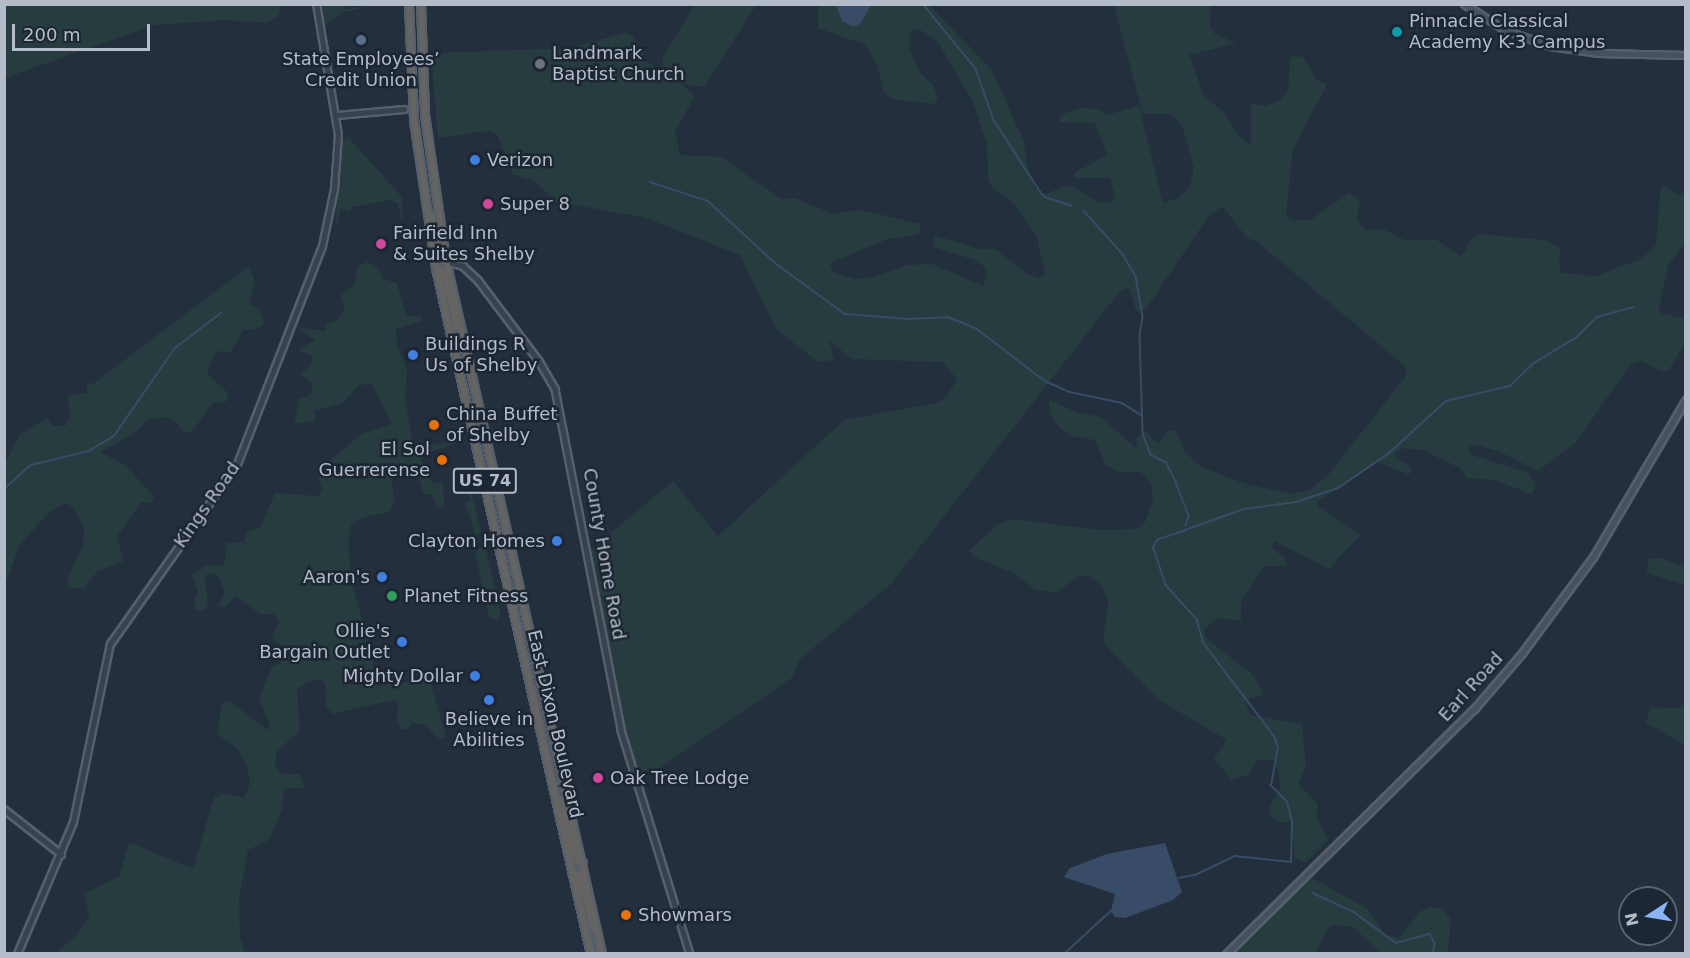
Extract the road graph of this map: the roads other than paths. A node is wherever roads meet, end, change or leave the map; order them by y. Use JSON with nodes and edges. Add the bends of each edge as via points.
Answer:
{"nodes":[{"id":1,"x":316,"y":4,"type":"edge"},
{"id":2,"x":409,"y":4,"type":"edge"},
{"id":3,"x":421,"y":4,"type":"edge"},
{"id":4,"x":1464,"y":4,"type":"edge"},
{"id":5,"x":1686,"y":55,"type":"edge"},
{"id":6,"x":404,"y":110,"type":"dead end"},
{"id":7,"x":337,"y":115,"type":"junction"},
{"id":8,"x":425,"y":200,"type":"junction"},
{"id":9,"x":446,"y":261,"type":"junction"},
{"id":10,"x":436,"y":268,"type":"junction"},
{"id":11,"x":467,"y":352,"type":"junction"},
{"id":12,"x":1686,"y":399,"type":"edge"},
{"id":13,"x":555,"y":794,"type":"junction"},
{"id":14,"x":4,"y":809,"type":"edge"},
{"id":15,"x":61,"y":854,"type":"junction"},
{"id":16,"x":583,"y":863,"type":"junction"},
{"id":17,"x":572,"y":872,"type":"junction"},
{"id":18,"x":598,"y":937,"type":"junction"},
{"id":19,"x":17,"y":954,"type":"edge"},
{"id":20,"x":591,"y":954,"type":"edge"},
{"id":21,"x":602,"y":954,"type":"edge"},
{"id":22,"x":690,"y":954,"type":"edge"},
{"id":23,"x":1227,"y":954,"type":"edge"}],
"edges":[{"from":1,"to":7,"type":"street","name":"Kings Road"},
{"from":2,"to":8,"type":"highway","name":"East Dixon Boulevard","number":"US 74","via":[[414,120]]},
{"from":3,"to":9,"type":"highway","name":"East Dixon Boulevard","number":"US 74","via":[[425,115]]},
{"from":4,"to":5,"type":"main road","via":[[1509,32],[1550,46],[1598,53]]},
{"from":6,"to":7,"type":"street"},
{"from":7,"to":15,"type":"street","name":"Kings Road","via":[[332,207],[310,278],[234,471],[110,644],[73,822]]},
{"from":8,"to":9,"type":"highway","via":[[440,257]]},
{"from":8,"to":10,"type":"highway","name":"East Dixon Boulevard","number":"US 74"},
{"from":9,"to":11,"type":"highway","name":"East Dixon Boulevard","number":"US 74"},
{"from":9,"to":22,"type":"street","name":"County Home Road","via":[[463,266],[478,280],[539,361],[555,389],[621,730]]},
{"from":10,"to":11,"type":"highway","via":[[444,274],[462,346]]},
{"from":10,"to":13,"type":"highway","name":"East Dixon Boulevard","number":"US 74"},
{"from":11,"to":16,"type":"highway","name":"East Dixon Boulevard","number":"US 74"},
{"from":12,"to":23,"type":"main road","name":"Earl Road","via":[[1593,557],[1522,653],[1479,704]]},
{"from":13,"to":16,"type":"highway","via":[[576,860]]},
{"from":13,"to":17,"type":"highway","name":"East Dixon Boulevard","number":"US 74"},
{"from":14,"to":15,"type":"street"},
{"from":15,"to":19,"type":"street","name":"Kings Road"},
{"from":16,"to":18,"type":"highway","name":"East Dixon Boulevard","number":"US 74"},
{"from":17,"to":18,"type":"highway","via":[[579,876]]},
{"from":17,"to":20,"type":"highway","name":"East Dixon Boulevard","number":"US 74"},
{"from":18,"to":21,"type":"highway","name":"East Dixon Boulevard","number":"US 74"}]}
